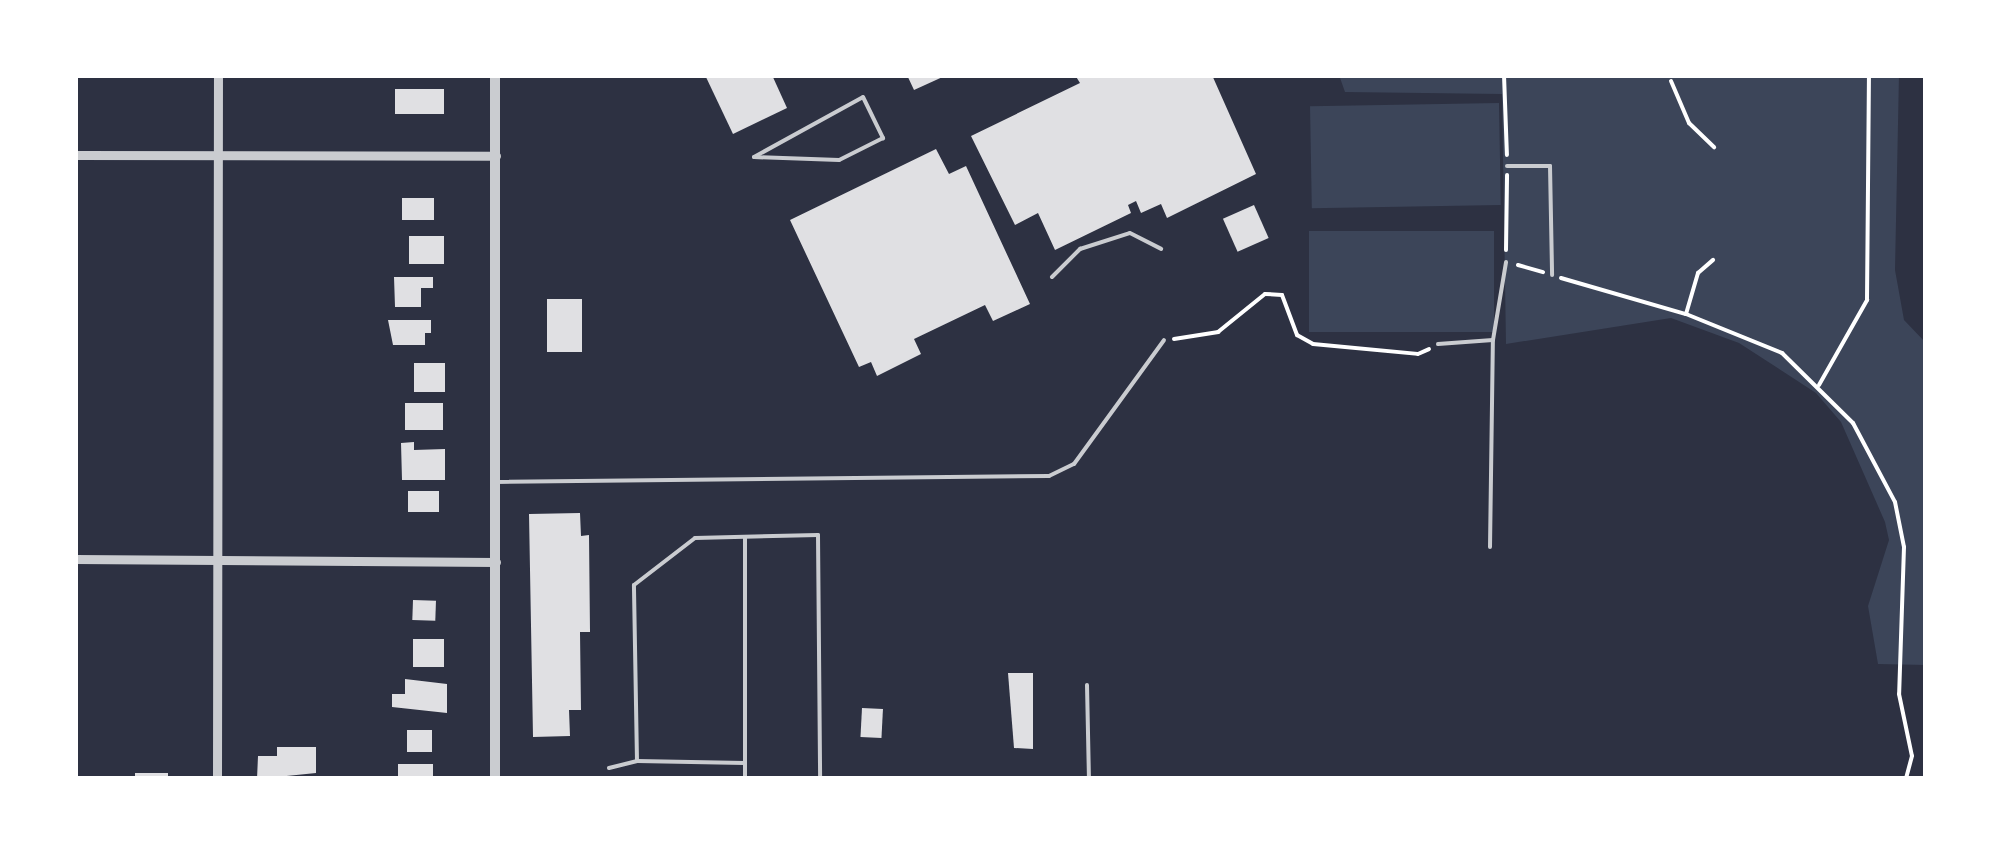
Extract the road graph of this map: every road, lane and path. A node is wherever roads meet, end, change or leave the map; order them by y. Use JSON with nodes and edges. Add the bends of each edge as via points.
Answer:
{"nodes":[{"id":1,"x":218,"y":75,"type":"edge"},
{"id":2,"x":495,"y":75,"type":"edge"},
{"id":3,"x":1504,"y":75,"type":"edge"},
{"id":4,"x":1869,"y":75,"type":"edge"},
{"id":5,"x":1671,"y":81,"type":"dead end"},
{"id":6,"x":1714,"y":147,"type":"dead end"},
{"id":7,"x":75,"y":155,"type":"edge"},
{"id":8,"x":217,"y":155,"type":"junction"},
{"id":9,"x":496,"y":156,"type":"junction"},
{"id":10,"x":754,"y":157,"type":"joint"},
{"id":11,"x":1507,"y":166,"type":"junction"},
{"id":12,"x":1161,"y":249,"type":"dead end"},
{"id":13,"x":1713,"y":260,"type":"dead end"},
{"id":14,"x":1506,"y":262,"type":"junction"},
{"id":15,"x":1552,"y":275,"type":"junction"},
{"id":16,"x":1052,"y":277,"type":"dead end"},
{"id":17,"x":1686,"y":314,"type":"junction"},
{"id":18,"x":1164,"y":340,"type":"joint"},
{"id":19,"x":1493,"y":340,"type":"junction"},
{"id":20,"x":1438,"y":344,"type":"joint"},
{"id":21,"x":1820,"y":385,"type":"junction"},
{"id":22,"x":496,"y":482,"type":"junction"},
{"id":23,"x":744,"y":537,"type":"junction"},
{"id":24,"x":1490,"y":547,"type":"dead end"},
{"id":25,"x":75,"y":559,"type":"edge"},
{"id":26,"x":216,"y":561,"type":"junction"},
{"id":27,"x":496,"y":562,"type":"junction"},
{"id":28,"x":1086,"y":685,"type":"dead end"},
{"id":29,"x":637,"y":762,"type":"junction"},
{"id":30,"x":745,"y":763,"type":"junction"},
{"id":31,"x":609,"y":768,"type":"dead end"},
{"id":32,"x":216,"y":779,"type":"edge"},
{"id":33,"x":496,"y":779,"type":"edge"},
{"id":34,"x":745,"y":779,"type":"edge"},
{"id":35,"x":820,"y":779,"type":"edge"},
{"id":36,"x":1089,"y":779,"type":"edge"},
{"id":37,"x":1906,"y":779,"type":"edge"}],
"edges":[{"from":1,"to":8,"type":"street"},
{"from":2,"to":9,"type":"street"},
{"from":3,"to":11,"type":"path"},
{"from":4,"to":21,"type":"path","via":[[1867,300]]},
{"from":5,"to":6,"type":"path","via":[[1690,124]]},
{"from":7,"to":8,"type":"street"},
{"from":8,"to":9,"type":"street"},
{"from":8,"to":26,"type":"street"},
{"from":9,"to":22,"type":"street"},
{"from":10,"to":10,"type":"lane","via":[[864,97],[883,138],[839,160]]},
{"from":11,"to":14,"type":"path"},
{"from":11,"to":15,"type":"lane","via":[[1550,166]]},
{"from":12,"to":16,"type":"lane","via":[[1130,233],[1080,249]]},
{"from":13,"to":17,"type":"path","via":[[1698,273]]},
{"from":14,"to":15,"type":"path"},
{"from":14,"to":19,"type":"lane"},
{"from":15,"to":17,"type":"path"},
{"from":17,"to":21,"type":"path","via":[[1782,353]]},
{"from":18,"to":20,"type":"path","via":[[1218,332],[1265,294],[1282,296],[1297,335],[1313,344],[1418,354]]},
{"from":18,"to":22,"type":"lane","via":[[1074,464],[1048,476]]},
{"from":19,"to":20,"type":"lane"},
{"from":19,"to":24,"type":"lane"},
{"from":21,"to":37,"type":"path","via":[[1853,423],[1895,502],[1904,548],[1898,694],[1912,756]]},
{"from":22,"to":27,"type":"street"},
{"from":23,"to":29,"type":"lane","via":[[696,538],[634,586]]},
{"from":23,"to":30,"type":"lane"},
{"from":23,"to":35,"type":"lane","via":[[818,534]]},
{"from":25,"to":26,"type":"street"},
{"from":26,"to":27,"type":"street"},
{"from":26,"to":32,"type":"street"},
{"from":27,"to":33,"type":"street"},
{"from":28,"to":36,"type":"lane"},
{"from":29,"to":30,"type":"lane"},
{"from":29,"to":31,"type":"lane"},
{"from":30,"to":34,"type":"lane"}]}
